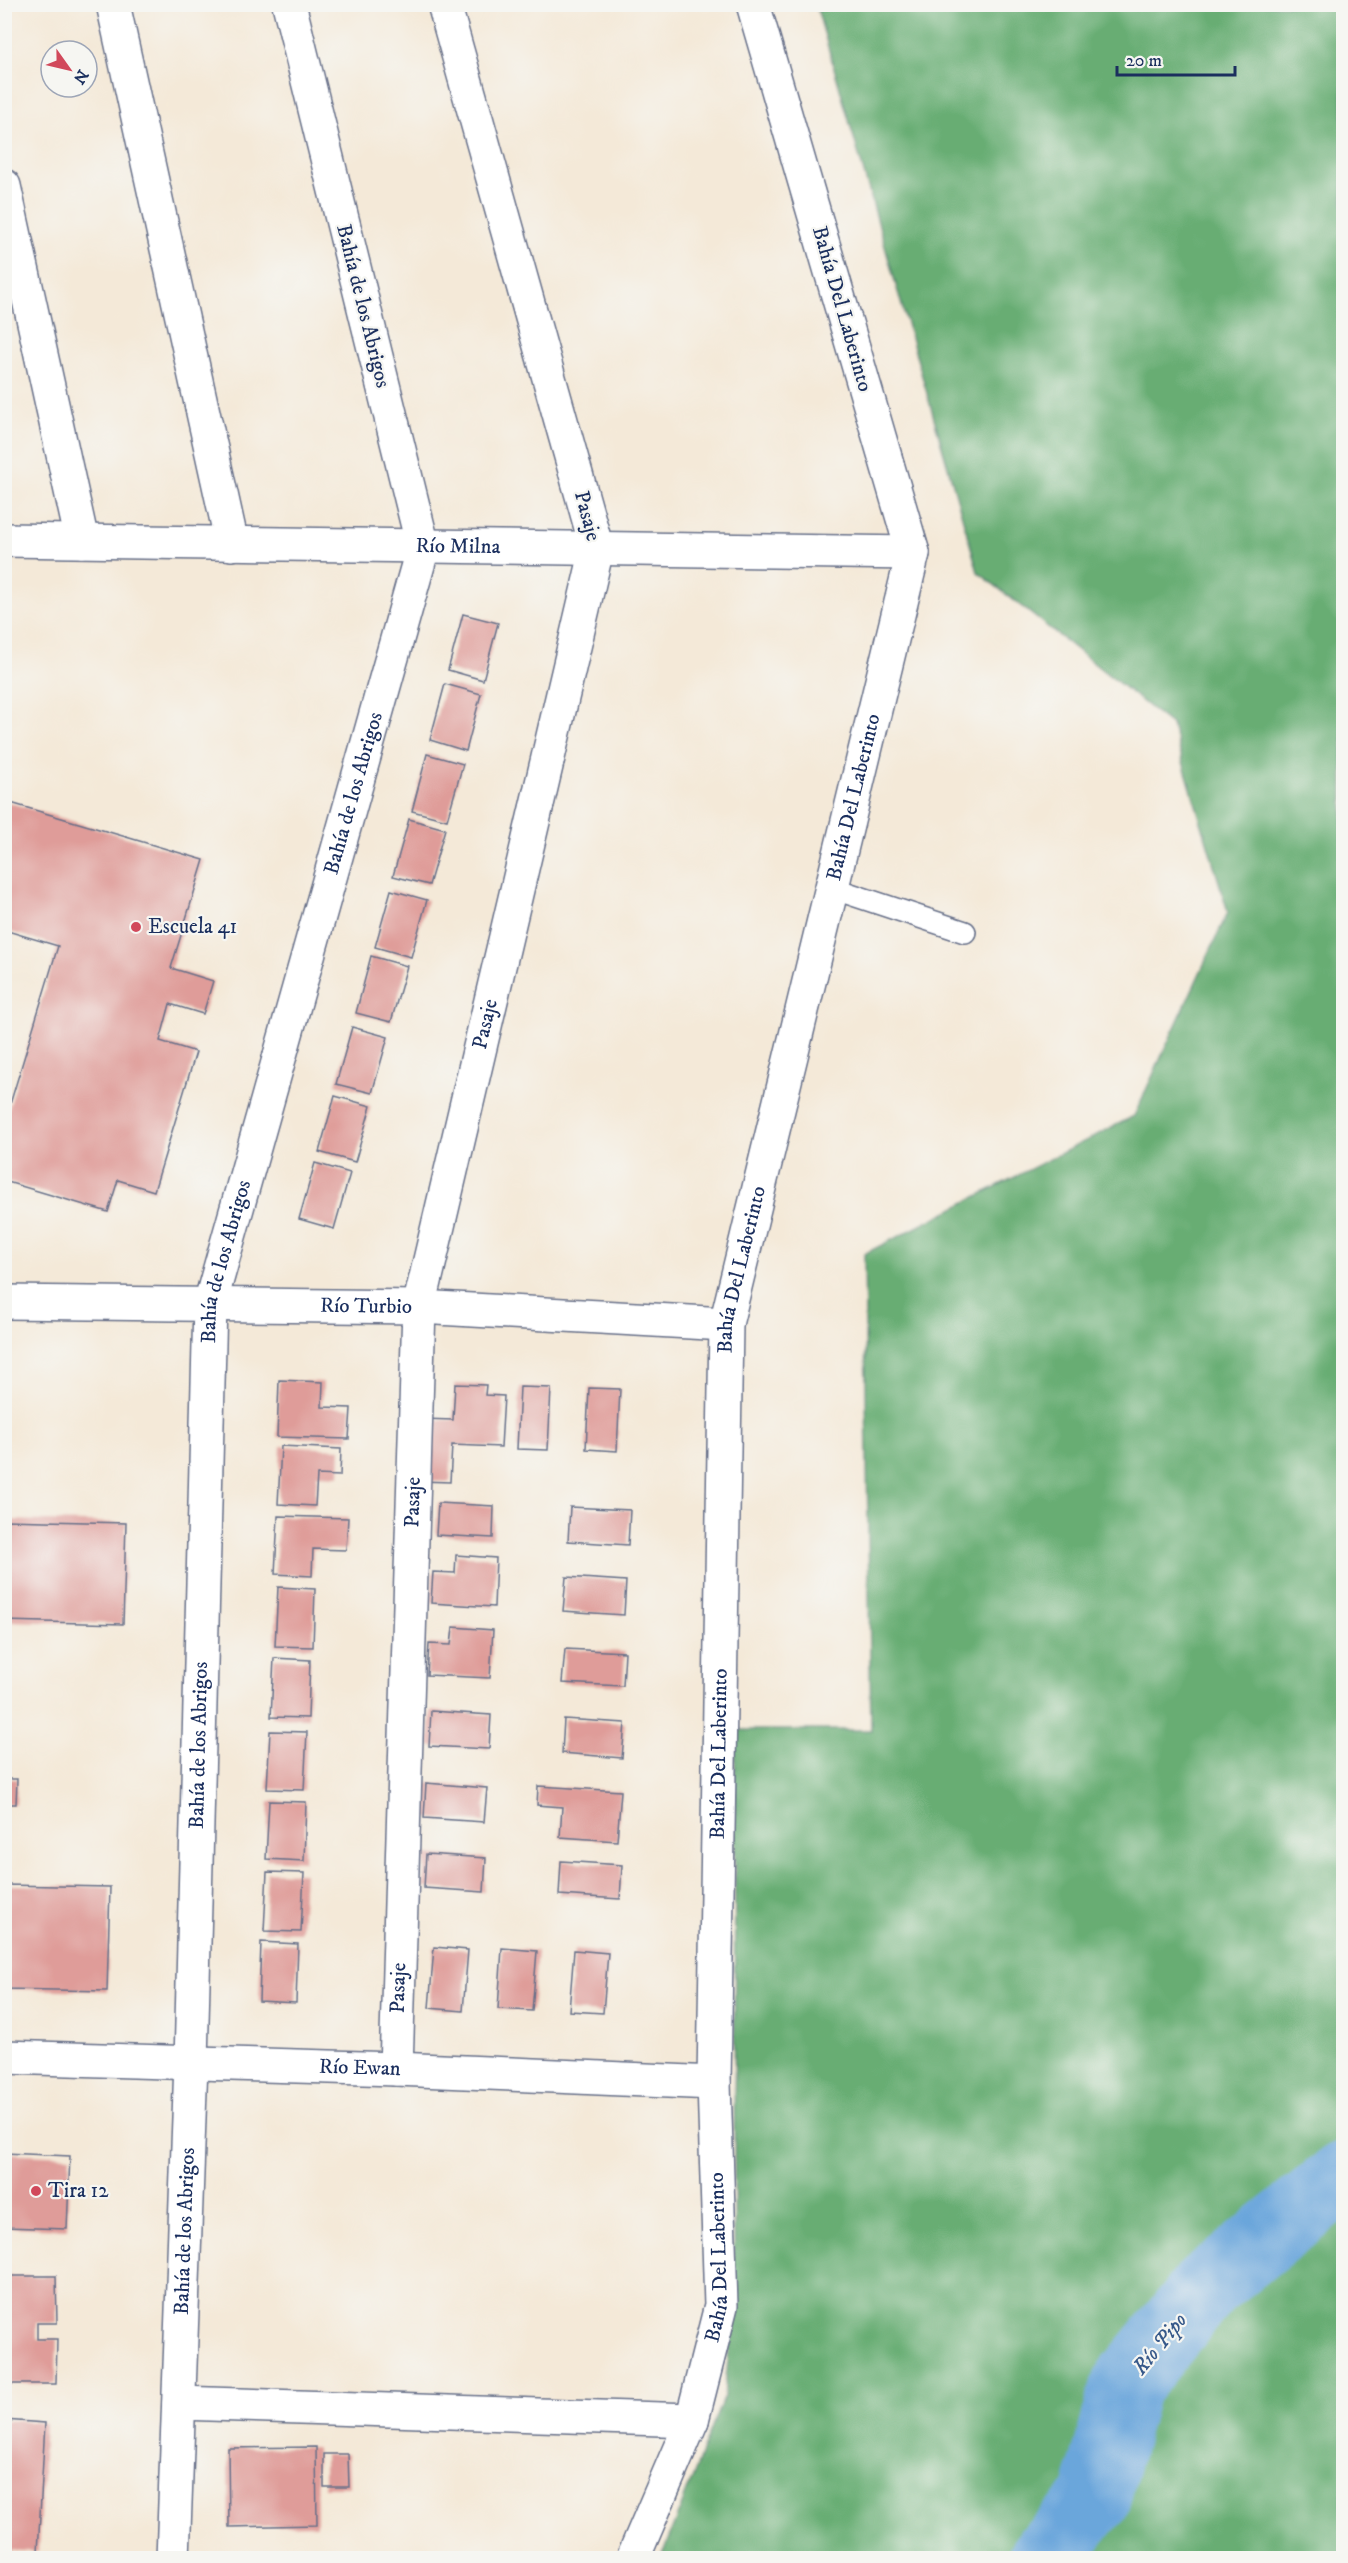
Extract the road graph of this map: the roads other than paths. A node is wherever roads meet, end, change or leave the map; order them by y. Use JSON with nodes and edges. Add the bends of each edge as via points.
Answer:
{"nodes":[{"id":1,"x":113,"y":4,"type":"edge"},
{"id":2,"x":289,"y":4,"type":"edge"},
{"id":3,"x":444,"y":4,"type":"edge"},
{"id":4,"x":753,"y":4,"type":"edge"},
{"id":5,"x":4,"y":186,"type":"edge"},
{"id":6,"x":4,"y":540,"type":"edge"},
{"id":7,"x":82,"y":541,"type":"junction"},
{"id":8,"x":232,"y":544,"type":"junction"},
{"id":9,"x":423,"y":547,"type":"junction"},
{"id":10,"x":597,"y":549,"type":"junction"},
{"id":11,"x":913,"y":553,"type":"junction"},
{"id":12,"x":832,"y":888,"type":"junction"},
{"id":13,"x":965,"y":932,"type":"dead end"},
{"id":14,"x":4,"y":1302,"type":"edge"},
{"id":15,"x":210,"y":1304,"type":"junction"},
{"id":16,"x":419,"y":1306,"type":"junction"},
{"id":17,"x":726,"y":1324,"type":"junction"},
{"id":18,"x":4,"y":2057,"type":"edge"},
{"id":19,"x":191,"y":2063,"type":"junction"},
{"id":20,"x":396,"y":2068,"type":"junction"},
{"id":21,"x":714,"y":2083,"type":"junction"},
{"id":22,"x":179,"y":2403,"type":"junction"},
{"id":23,"x":692,"y":2420,"type":"junction"},
{"id":24,"x":173,"y":2559,"type":"edge"},
{"id":25,"x":633,"y":2559,"type":"edge"}],
"edges":[{"from":1,"to":8,"type":"street"},
{"from":2,"to":9,"type":"street","name":"Bahía de los Abrigos"},
{"from":3,"to":10,"type":"street","name":"Pasaje"},
{"from":4,"to":11,"type":"street","name":"Bahía Del Laberinto"},
{"from":5,"to":7,"type":"street"},
{"from":6,"to":7,"type":"street","name":"Río Milna"},
{"from":7,"to":8,"type":"street","name":"Río Milna"},
{"from":8,"to":9,"type":"street","name":"Río Milna"},
{"from":9,"to":10,"type":"street","name":"Río Milna"},
{"from":9,"to":15,"type":"street","name":"Bahía de los Abrigos"},
{"from":10,"to":11,"type":"street","name":"Río Milna"},
{"from":10,"to":16,"type":"street","name":"Pasaje"},
{"from":11,"to":12,"type":"street","name":"Bahía Del Laberinto"},
{"from":12,"to":13,"type":"lane"},
{"from":12,"to":17,"type":"street","name":"Bahía Del Laberinto"},
{"from":14,"to":15,"type":"street","name":"Río Turbio"},
{"from":15,"to":16,"type":"street","name":"Río Turbio"},
{"from":15,"to":19,"type":"street","name":"Bahía de los Abrigos"},
{"from":16,"to":17,"type":"street","name":"Río Turbio"},
{"from":16,"to":20,"type":"street","name":"Pasaje"},
{"from":17,"to":21,"type":"street","name":"Bahía Del Laberinto"},
{"from":18,"to":19,"type":"street","name":"Río Ewan"},
{"from":19,"to":20,"type":"street","name":"Río Ewan"},
{"from":19,"to":22,"type":"street","name":"Bahía de los Abrigos"},
{"from":20,"to":21,"type":"street","name":"Río Ewan"},
{"from":21,"to":23,"type":"street","name":"Bahía Del Laberinto","via":[[721,2306]]},
{"from":22,"to":23,"type":"street"},
{"from":22,"to":24,"type":"street","name":"Bahía de los Abrigos"},
{"from":23,"to":25,"type":"street","name":"Bahía Del Laberinto"}]}
